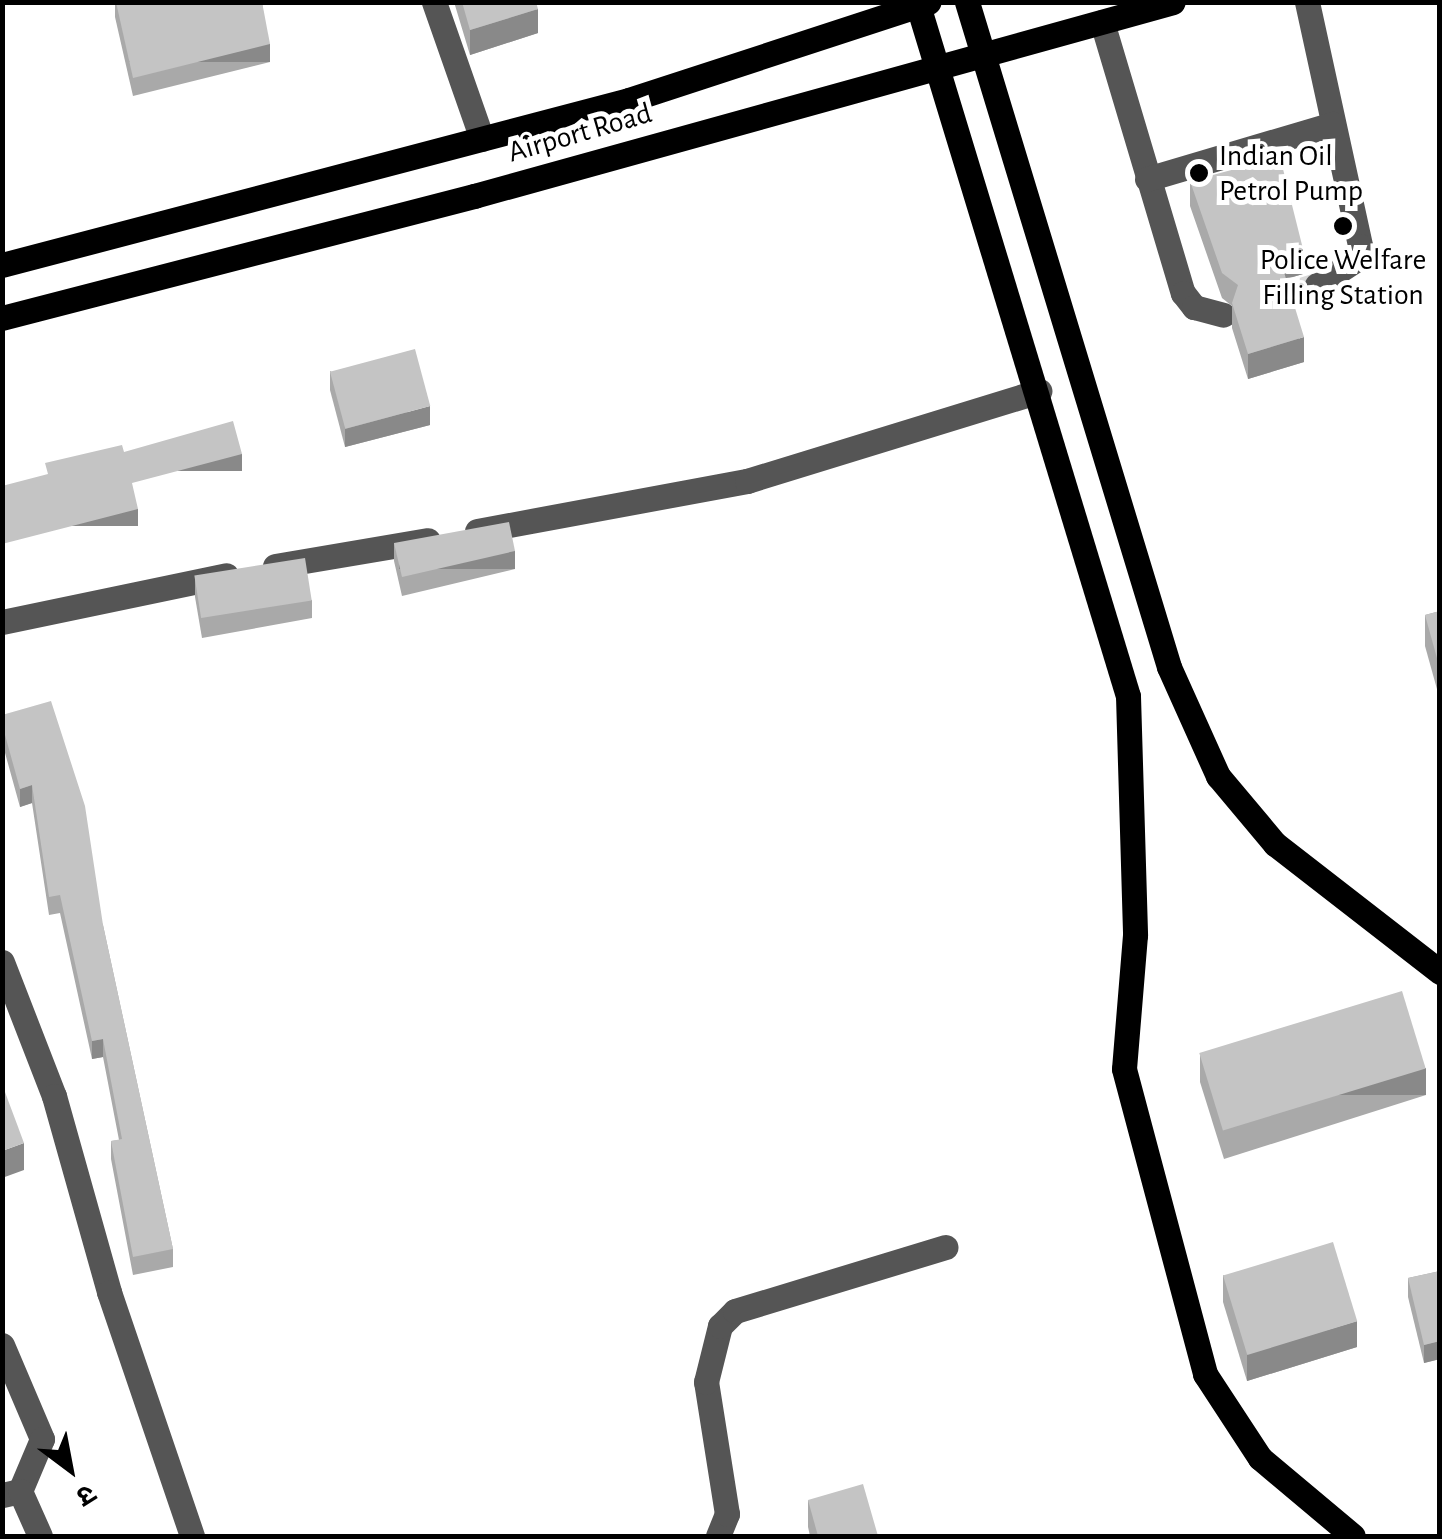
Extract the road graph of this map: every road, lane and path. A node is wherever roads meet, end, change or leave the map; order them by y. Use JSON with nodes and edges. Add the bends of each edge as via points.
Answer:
{"nodes":[{"id":1,"x":434,"y":2,"type":"edge"},
{"id":2,"x":968,"y":2,"type":"edge"},
{"id":3,"x":1172,"y":2,"type":"edge"},
{"id":4,"x":1307,"y":2,"type":"edge"},
{"id":5,"x":921,"y":3,"type":"edge"},
{"id":6,"x":1102,"y":22,"type":"junction"},
{"id":7,"x":984,"y":55,"type":"junction"},
{"id":8,"x":938,"y":67,"type":"junction"},
{"id":9,"x":1333,"y":124,"type":"junction"},
{"id":10,"x":482,"y":139,"type":"junction"},
{"id":11,"x":1147,"y":179,"type":"junction"},
{"id":12,"x":2,"y":264,"type":"edge"},
{"id":13,"x":1318,"y":284,"type":"tunnel mouth"},
{"id":14,"x":1223,"y":315,"type":"dead end"},
{"id":15,"x":2,"y":318,"type":"edge"},
{"id":16,"x":1039,"y":391,"type":"junction"},
{"id":17,"x":2,"y":622,"type":"edge"},
{"id":18,"x":2,"y":962,"type":"edge"},
{"id":19,"x":1440,"y":972,"type":"edge"},
{"id":20,"x":946,"y":1247,"type":"dead end"},
{"id":21,"x":2,"y":1345,"type":"edge"},
{"id":22,"x":11,"y":1493,"type":"edge"},
{"id":23,"x":40,"y":1536,"type":"edge"},
{"id":24,"x":192,"y":1536,"type":"edge"},
{"id":25,"x":718,"y":1536,"type":"edge"},
{"id":26,"x":1353,"y":1536,"type":"edge"}],
"edges":[{"from":1,"to":10,"type":"street"},
{"from":2,"to":7,"type":"main road"},
{"from":3,"to":6,"type":"main road","name":"Airport Road"},
{"from":4,"to":9,"type":"street"},
{"from":5,"to":8,"type":"main road"},
{"from":5,"to":10,"type":"main road","name":"Airport Road","via":[[629,100]]},
{"from":6,"to":7,"type":"main road","name":"Airport Road"},
{"from":6,"to":11,"type":"street"},
{"from":7,"to":8,"type":"main road","name":"Airport Road"},
{"from":7,"to":19,"type":"main road","via":[[1169,667],[1218,776],[1275,844]]},
{"from":8,"to":15,"type":"main road","name":"Airport Road"},
{"from":8,"to":16,"type":"main road"},
{"from":9,"to":11,"type":"street"},
{"from":9,"to":13,"type":"street","via":[[1360,246],[1357,259]]},
{"from":10,"to":12,"type":"main road","name":"Airport Road"},
{"from":11,"to":14,"type":"street","via":[[1184,293],[1194,307]]},
{"from":16,"to":17,"type":"street","via":[[747,481],[195,580]]},
{"from":16,"to":26,"type":"main road","via":[[1128,696],[1135,935],[1124,1068],[1204,1374],[1260,1458]]},
{"from":18,"to":24,"type":"street","via":[[54,1096],[110,1292]]},
{"from":20,"to":25,"type":"street","via":[[735,1311],[720,1326],[706,1382],[727,1514]]},
{"from":21,"to":22,"type":"street","via":[[42,1439]]},
{"from":22,"to":23,"type":"street"}]}
